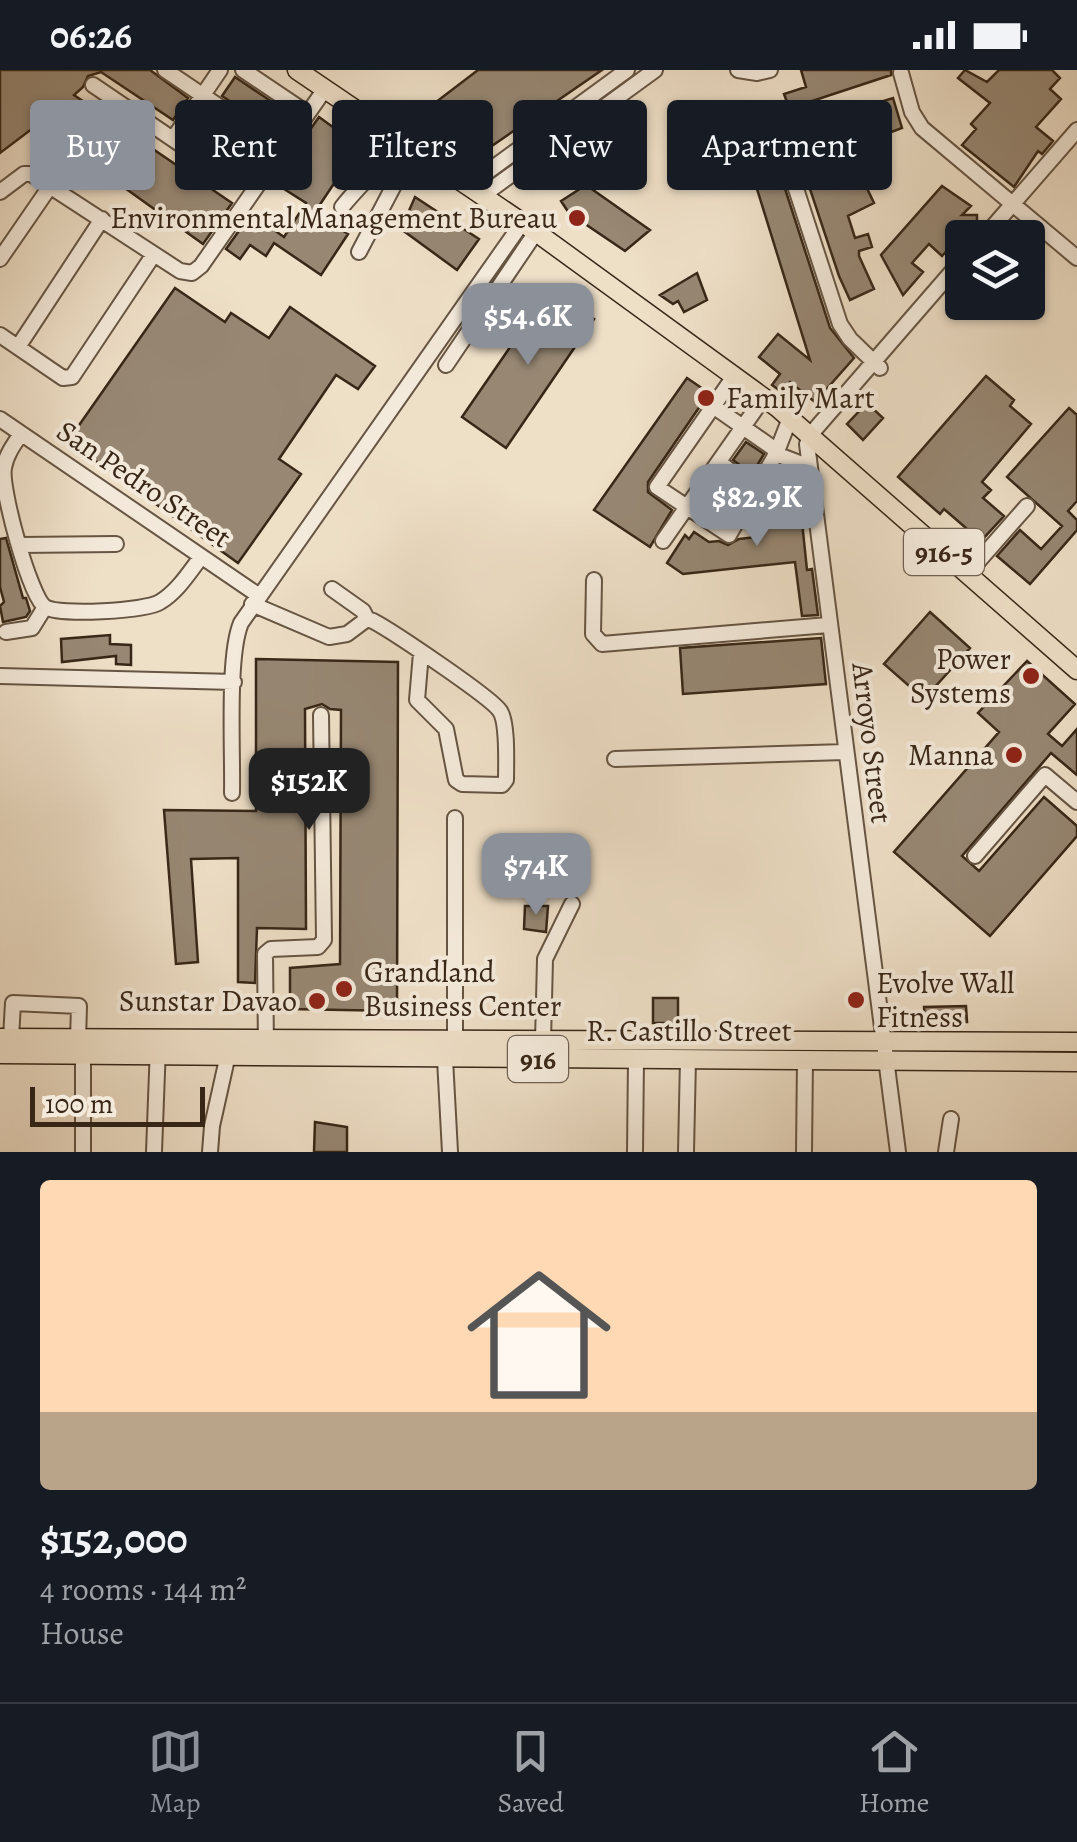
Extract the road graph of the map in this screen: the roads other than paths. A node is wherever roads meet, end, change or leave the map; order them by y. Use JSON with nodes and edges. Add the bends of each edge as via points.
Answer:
{"nodes":[{"id":1,"x":165,"y":70,"type":"edge"},
{"id":2,"x":220,"y":70,"type":"edge"},
{"id":3,"x":243,"y":70,"type":"edge"},
{"id":4,"x":298,"y":70,"type":"edge"},
{"id":5,"x":655,"y":70,"type":"edge"},
{"id":6,"x":738,"y":70,"type":"edge"},
{"id":7,"x":770,"y":70,"type":"edge"},
{"id":8,"x":901,"y":73,"type":"dead end"},
{"id":9,"x":621,"y":74,"type":"edge"},
{"id":10,"x":93,"y":85,"type":"dead end"},
{"id":11,"x":324,"y":89,"type":"junction"},
{"id":12,"x":624,"y":92,"type":"junction"},
{"id":13,"x":202,"y":96,"type":"junction"},
{"id":14,"x":208,"y":100,"type":"edge"},
{"id":15,"x":288,"y":100,"type":"edge"},
{"id":16,"x":340,"y":100,"type":"edge"},
{"id":17,"x":1077,"y":130,"type":"edge"},
{"id":18,"x":173,"y":139,"type":"joint"},
{"id":19,"x":1077,"y":143,"type":"edge"},
{"id":20,"x":1056,"y":160,"type":"junction"},
{"id":21,"x":30,"y":174,"type":"edge"},
{"id":22,"x":47,"y":190,"type":"edge"},
{"id":23,"x":58,"y":190,"type":"edge"},
{"id":24,"x":356,"y":190,"type":"edge"},
{"id":25,"x":387,"y":190,"type":"edge"},
{"id":26,"x":796,"y":190,"type":"edge"},
{"id":27,"x":475,"y":191,"type":"junction"},
{"id":28,"x":0,"y":192,"type":"edge"},
{"id":29,"x":1016,"y":205,"type":"junction"},
{"id":30,"x":342,"y":207,"type":"dead end"},
{"id":31,"x":102,"y":219,"type":"junction"},
{"id":32,"x":1001,"y":220,"type":"edge"},
{"id":33,"x":1006,"y":220,"type":"edge"},
{"id":34,"x":529,"y":227,"type":"junction"},
{"id":35,"x":359,"y":252,"type":"dead end"},
{"id":36,"x":154,"y":254,"type":"junction"},
{"id":37,"x":1077,"y":258,"type":"edge"},
{"id":38,"x":0,"y":259,"type":"edge"},
{"id":39,"x":945,"y":281,"type":"edge"},
{"id":40,"x":945,"y":292,"type":"edge"},
{"id":41,"x":0,"y":335,"type":"edge"},
{"id":42,"x":18,"y":348,"type":"junction"},
{"id":43,"x":446,"y":365,"type":"dead end"},
{"id":44,"x":877,"y":365,"type":"junction"},
{"id":45,"x":735,"y":376,"type":"junction"},
{"id":46,"x":764,"y":397,"type":"junction"},
{"id":47,"x":714,"y":406,"type":"junction"},
{"id":48,"x":790,"y":418,"type":"junction"},
{"id":49,"x":0,"y":419,"type":"edge"},
{"id":50,"x":743,"y":427,"type":"junction"},
{"id":51,"x":21,"y":434,"type":"junction"},
{"id":52,"x":811,"y":448,"type":"junction"},
{"id":53,"x":776,"y":454,"type":"junction"},
{"id":54,"x":718,"y":462,"type":"junction"},
{"id":55,"x":754,"y":489,"type":"junction"},
{"id":56,"x":1027,"y":506,"type":"dead end"},
{"id":57,"x":686,"y":508,"type":"junction"},
{"id":58,"x":664,"y":541,"type":"dead end"},
{"id":59,"x":116,"y":544,"type":"dead end"},
{"id":60,"x":20,"y":545,"type":"junction"},
{"id":61,"x":201,"y":556,"type":"junction"},
{"id":62,"x":968,"y":573,"type":"junction"},
{"id":63,"x":594,"y":580,"type":"dead end"},
{"id":64,"x":332,"y":589,"type":"dead end"},
{"id":65,"x":255,"y":599,"type":"junction"},
{"id":66,"x":44,"y":607,"type":"junction"},
{"id":67,"x":367,"y":619,"type":"junction"},
{"id":68,"x":828,"y":625,"type":"junction"},
{"id":69,"x":6,"y":632,"type":"dead end"},
{"id":70,"x":421,"y":653,"type":"junction"},
{"id":71,"x":1076,"y":666,"type":"edge"},
{"id":72,"x":0,"y":676,"type":"edge"},
{"id":73,"x":234,"y":682,"type":"junction"},
{"id":74,"x":321,"y":715,"type":"dead end"},
{"id":75,"x":845,"y":752,"type":"junction"},
{"id":76,"x":615,"y":759,"type":"dead end"},
{"id":77,"x":232,"y":794,"type":"dead end"},
{"id":78,"x":1077,"y":802,"type":"edge"},
{"id":79,"x":455,"y":818,"type":"dead end"},
{"id":80,"x":975,"y":856,"type":"dead end"},
{"id":81,"x":572,"y":904,"type":"dead end"},
{"id":82,"x":455,"y":1039,"type":"junction"},
{"id":83,"x":543,"y":1040,"type":"junction"},
{"id":84,"x":1077,"y":1042,"type":"edge"},
{"id":85,"x":4,"y":1044,"type":"edge"},
{"id":86,"x":80,"y":1047,"type":"junction"},
{"id":87,"x":158,"y":1048,"type":"junction"},
{"id":88,"x":229,"y":1048,"type":"junction"},
{"id":89,"x":266,"y":1048,"type":"junction"},
{"id":90,"x":569,"y":1050,"type":"junction"},
{"id":91,"x":884,"y":1050,"type":"junction"},
{"id":92,"x":445,"y":1059,"type":"junction"},
{"id":93,"x":636,"y":1059,"type":"junction"},
{"id":94,"x":688,"y":1059,"type":"junction"},
{"id":95,"x":805,"y":1059,"type":"junction"},
{"id":96,"x":1077,"y":1062,"type":"edge"},
{"id":97,"x":951,"y":1119,"type":"dead end"},
{"id":98,"x":82,"y":1152,"type":"edge"},
{"id":99,"x":154,"y":1152,"type":"edge"},
{"id":100,"x":210,"y":1152,"type":"edge"},
{"id":101,"x":450,"y":1152,"type":"edge"},
{"id":102,"x":635,"y":1152,"type":"edge"},
{"id":103,"x":686,"y":1152,"type":"edge"},
{"id":104,"x":804,"y":1152,"type":"edge"},
{"id":105,"x":898,"y":1152,"type":"edge"},
{"id":106,"x":946,"y":1152,"type":"edge"}],
"edges":[{"from":1,"to":13,"type":"street"},
{"from":2,"to":13,"type":"street"},
{"from":3,"to":15,"type":"street"},
{"from":4,"to":11,"type":"main road","number":"916-5"},
{"from":5,"to":12,"type":"street"},
{"from":6,"to":7,"type":"street"},
{"from":8,"to":29,"type":"street","via":[[922,128]]},
{"from":9,"to":12,"type":"street"},
{"from":9,"to":27,"type":"street"},
{"from":10,"to":18,"type":"street"},
{"from":11,"to":16,"type":"main road","number":"916-5"},
{"from":11,"to":36,"type":"street","via":[[201,266],[180,271]]},
{"from":12,"to":27,"type":"street"},
{"from":13,"to":14,"type":"street"},
{"from":13,"to":18,"type":"street"},
{"from":17,"to":20,"type":"street"},
{"from":19,"to":20,"type":"street"},
{"from":20,"to":29,"type":"street"},
{"from":21,"to":28,"type":"street"},
{"from":22,"to":38,"type":"street"},
{"from":23,"to":31,"type":"street"},
{"from":24,"to":30,"type":"street"},
{"from":25,"to":35,"type":"street"},
{"from":26,"to":44,"type":"street","via":[[840,324]]},
{"from":27,"to":34,"type":"main road","number":"916-5"},
{"from":29,"to":32,"type":"street"},
{"from":29,"to":33,"type":"street"},
{"from":29,"to":37,"type":"street"},
{"from":31,"to":36,"type":"street"},
{"from":31,"to":42,"type":"street"},
{"from":34,"to":43,"type":"street"},
{"from":34,"to":45,"type":"main road","number":"916-5"},
{"from":34,"to":65,"type":"street"},
{"from":36,"to":42,"type":"street","via":[[67,379]]},
{"from":39,"to":44,"type":"street"},
{"from":40,"to":44,"type":"street"},
{"from":41,"to":42,"type":"street"},
{"from":44,"to":52,"type":"street"},
{"from":45,"to":46,"type":"main road","number":"916-5"},
{"from":45,"to":47,"type":"street"},
{"from":46,"to":48,"type":"main road","number":"916-5"},
{"from":46,"to":50,"type":"street"},
{"from":47,"to":50,"type":"street"},
{"from":47,"to":57,"type":"street","via":[[657,487]]},
{"from":48,"to":52,"type":"main road","number":"916-5"},
{"from":48,"to":53,"type":"street"},
{"from":49,"to":51,"type":"street","name":"San Pedro Street"},
{"from":50,"to":53,"type":"street"},
{"from":50,"to":54,"type":"street"},
{"from":51,"to":60,"type":"street","via":[[3,471]]},
{"from":51,"to":61,"type":"street","name":"San Pedro Street"},
{"from":52,"to":53,"type":"street"},
{"from":52,"to":62,"type":"main road","number":"916-5"},
{"from":52,"to":68,"type":"street","name":"Arroyo Street"},
{"from":53,"to":55,"type":"street"},
{"from":54,"to":55,"type":"street"},
{"from":54,"to":57,"type":"street"},
{"from":55,"to":57,"type":"street","via":[[729,535]]},
{"from":56,"to":62,"type":"street"},
{"from":57,"to":58,"type":"street"},
{"from":59,"to":60,"type":"street"},
{"from":60,"to":66,"type":"street","via":[[32,592]]},
{"from":61,"to":65,"type":"street","name":"San Pedro Street"},
{"from":61,"to":66,"type":"street","via":[[155,605]]},
{"from":62,"to":71,"type":"main road","number":"916-5"},
{"from":63,"to":68,"type":"street","via":[[593,634],[602,644]]},
{"from":64,"to":67,"type":"street"},
{"from":65,"to":67,"type":"street","name":"San Pedro Street","via":[[328,638]]},
{"from":65,"to":73,"type":"street","via":[[238,630]]},
{"from":66,"to":69,"type":"street","via":[[32,628]]},
{"from":67,"to":70,"type":"street"},
{"from":68,"to":75,"type":"street","name":"Arroyo Street"},
{"from":70,"to":70,"type":"street","via":[[502,714],[502,785],[456,780],[446,729],[417,700]]},
{"from":72,"to":73,"type":"street"},
{"from":73,"to":77,"type":"street"},
{"from":74,"to":89,"type":"street","via":[[324,940],[318,947],[265,954]]},
{"from":75,"to":76,"type":"street"},
{"from":75,"to":91,"type":"street","name":"Arroyo Street"},
{"from":78,"to":80,"type":"street","via":[[1046,775]]},
{"from":79,"to":82,"type":"street"},
{"from":81,"to":83,"type":"street","via":[[544,959]]},
{"from":82,"to":83,"type":"main road","name":"R. Castillo Street","number":"916"},
{"from":82,"to":89,"type":"main road","name":"R. Castillo Street","number":"916"},
{"from":83,"to":90,"type":"main road","name":"R. Castillo Street","number":"916"},
{"from":84,"to":91,"type":"main road","name":"R. Castillo Street","number":"916"},
{"from":85,"to":86,"type":"main road","name":"R. Castillo Street","number":"916"},
{"from":85,"to":86,"type":"street","via":[[13,1002],[79,1006]]},
{"from":86,"to":87,"type":"main road","name":"R. Castillo Street","number":"916"},
{"from":86,"to":98,"type":"street"},
{"from":87,"to":88,"type":"main road","name":"R. Castillo Street","number":"916"},
{"from":87,"to":99,"type":"street"},
{"from":88,"to":89,"type":"main road","name":"R. Castillo Street","number":"916"},
{"from":88,"to":100,"type":"street"},
{"from":89,"to":92,"type":"main road","name":"R. Castillo Street","number":"916"},
{"from":90,"to":91,"type":"main road","name":"R. Castillo Street","number":"916"},
{"from":90,"to":92,"type":"main road","name":"R. Castillo Street","number":"916"},
{"from":90,"to":93,"type":"main road","name":"R. Castillo Street","number":"916"},
{"from":91,"to":95,"type":"main road","name":"R. Castillo Street","number":"916"},
{"from":91,"to":96,"type":"main road","name":"R. Castillo Street","number":"916"},
{"from":91,"to":105,"type":"street","name":"Arroyo Street"},
{"from":92,"to":101,"type":"street"},
{"from":93,"to":94,"type":"main road","name":"R. Castillo Street","number":"916"},
{"from":93,"to":102,"type":"street"},
{"from":94,"to":95,"type":"main road","name":"R. Castillo Street","number":"916"},
{"from":94,"to":103,"type":"street"},
{"from":95,"to":104,"type":"street"},
{"from":97,"to":106,"type":"street"}]}
